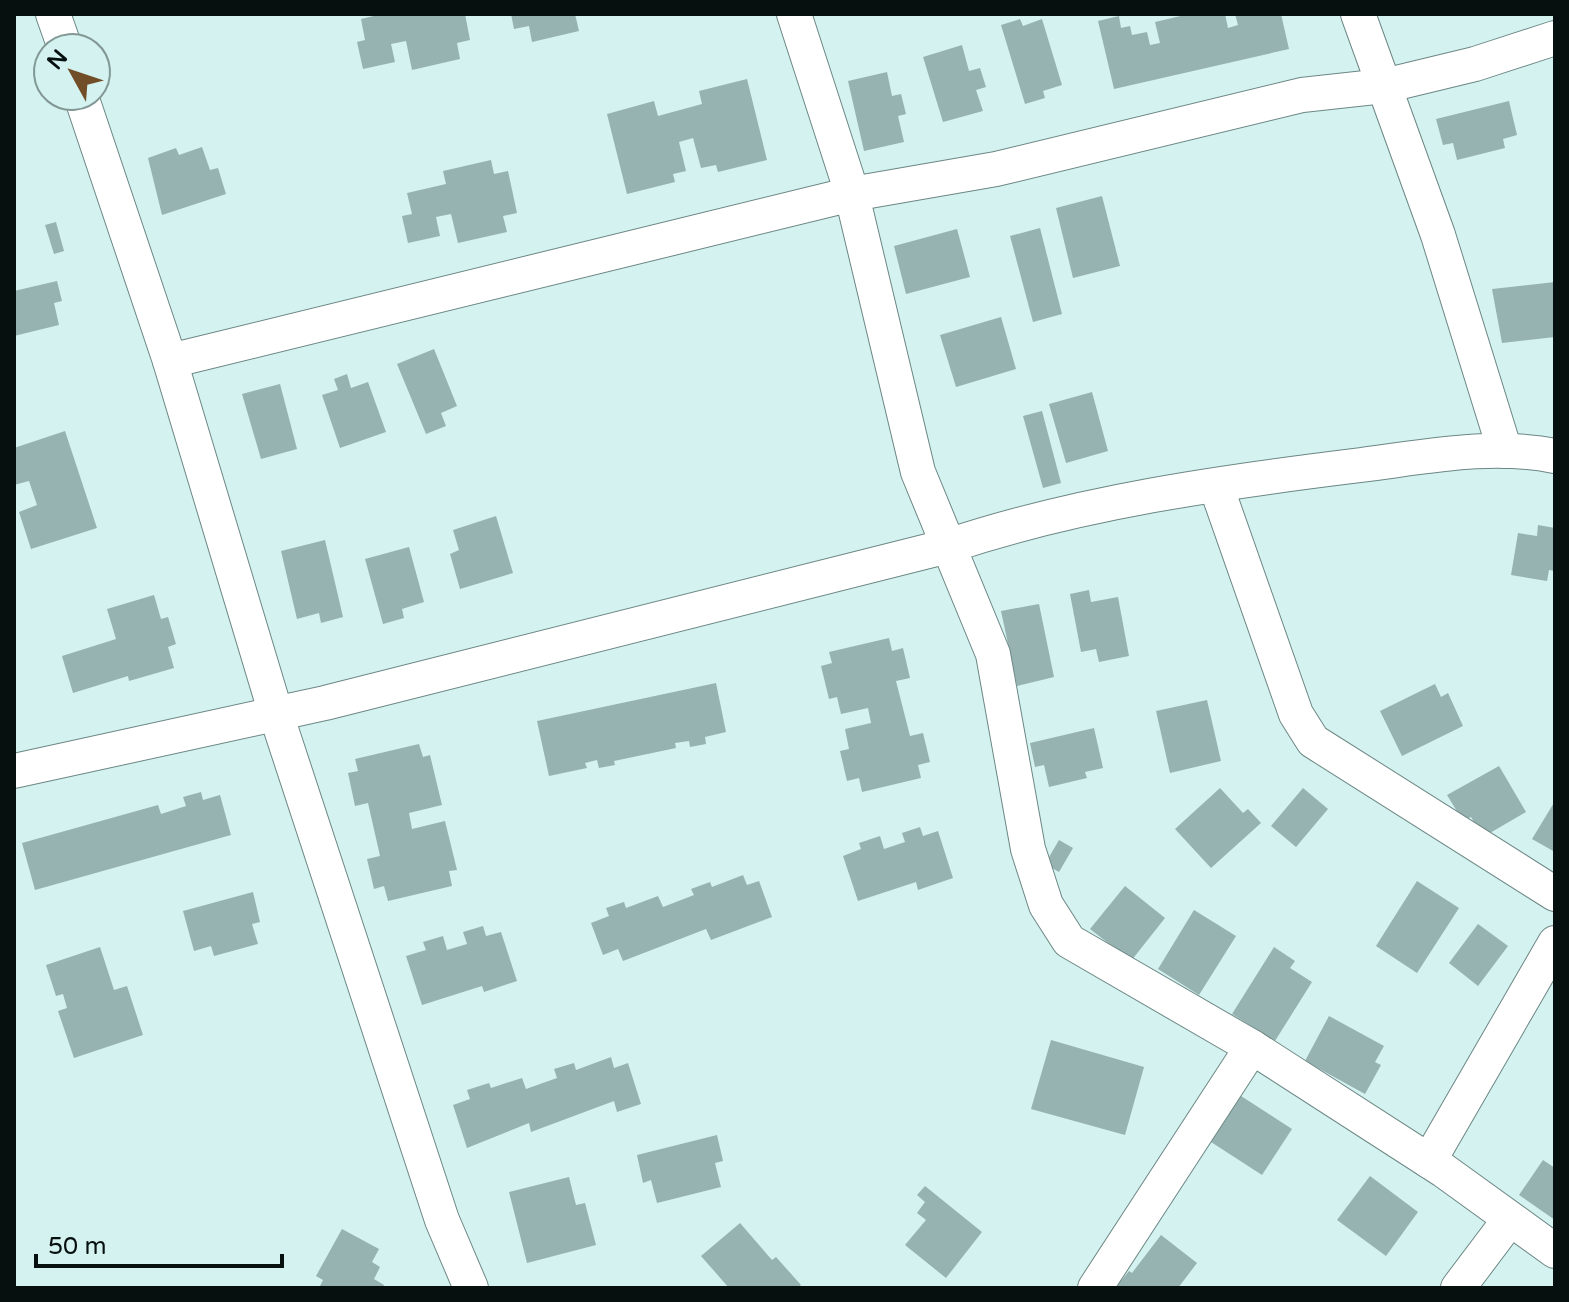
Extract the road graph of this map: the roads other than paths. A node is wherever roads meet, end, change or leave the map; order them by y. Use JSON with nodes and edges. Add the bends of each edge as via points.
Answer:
{"nodes":[{"id":1,"x":794,"y":14,"type":"edge"},
{"id":2,"x":1358,"y":14,"type":"edge"},
{"id":3,"x":1555,"y":38,"type":"edge"},
{"id":4,"x":1384,"y":86,"type":"junction"},
{"id":5,"x":86,"y":112,"type":"edge"},
{"id":6,"x":852,"y":194,"type":"junction"},
{"id":7,"x":170,"y":361,"type":"junction"},
{"id":8,"x":1505,"y":451,"type":"junction"},
{"id":9,"x":1555,"y":456,"type":"edge"},
{"id":10,"x":1216,"y":486,"type":"junction"},
{"id":11,"x":948,"y":546,"type":"junction"},
{"id":12,"x":276,"y":714,"type":"junction"},
{"id":13,"x":14,"y":771,"type":"edge"},
{"id":14,"x":1555,"y":894,"type":"edge"},
{"id":15,"x":1555,"y":943,"type":"edge"},
{"id":16,"x":1252,"y":1047,"type":"junction"},
{"id":17,"x":1429,"y":1161,"type":"junction"},
{"id":18,"x":1510,"y":1219,"type":"junction"},
{"id":19,"x":1555,"y":1251,"type":"edge"},
{"id":20,"x":471,"y":1288,"type":"edge"},
{"id":21,"x":1095,"y":1288,"type":"edge"},
{"id":22,"x":1458,"y":1288,"type":"edge"}],
"edges":[{"from":1,"to":6,"type":"street"},
{"from":2,"to":4,"type":"street"},
{"from":3,"to":4,"type":"street"},
{"from":4,"to":6,"type":"street","via":[[1302,95],[996,169]]},
{"from":4,"to":8,"type":"street","via":[[1438,235]]},
{"from":5,"to":7,"type":"street"},
{"from":6,"to":7,"type":"street"},
{"from":6,"to":11,"type":"street","via":[[918,472]]},
{"from":7,"to":12,"type":"street"},
{"from":8,"to":9,"type":"street"},
{"from":8,"to":10,"type":"street"},
{"from":10,"to":11,"type":"street","via":[[1026,520]]},
{"from":10,"to":14,"type":"street","via":[[1296,714],[1313,741]]},
{"from":11,"to":12,"type":"street"},
{"from":11,"to":16,"type":"street","via":[[993,654],[1028,849],[1046,905],[1069,941]]},
{"from":12,"to":13,"type":"street"},
{"from":12,"to":20,"type":"street","via":[[442,1220]]},
{"from":15,"to":17,"type":"street"},
{"from":16,"to":17,"type":"street"},
{"from":16,"to":21,"type":"street"},
{"from":17,"to":18,"type":"street"},
{"from":18,"to":19,"type":"street"},
{"from":18,"to":22,"type":"street"}]}
